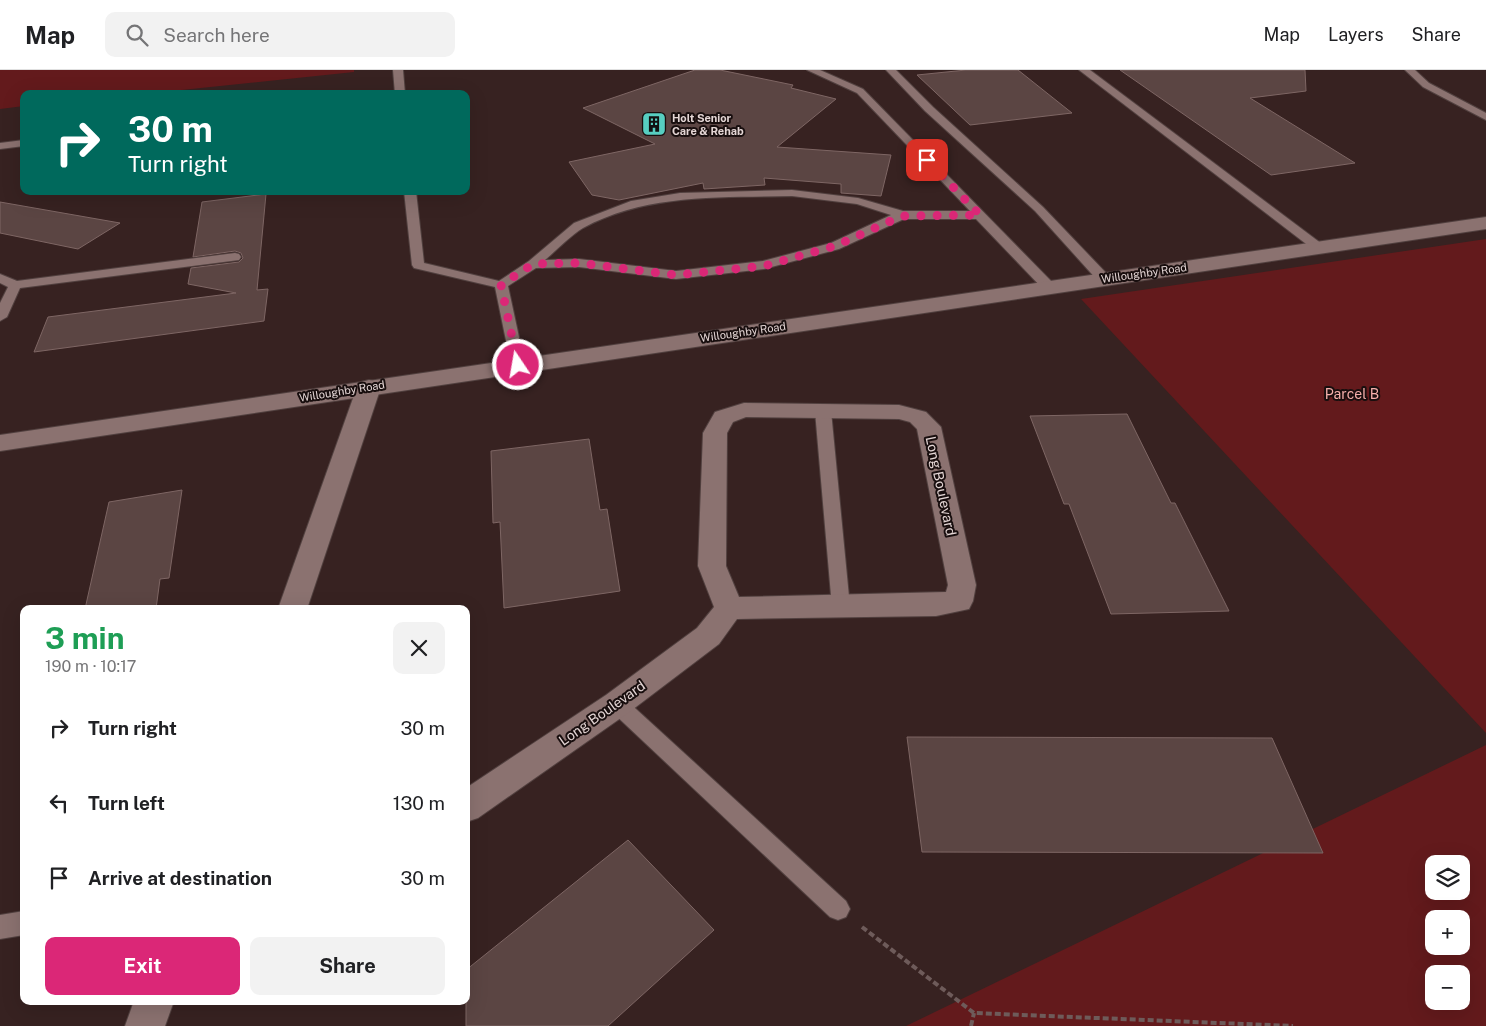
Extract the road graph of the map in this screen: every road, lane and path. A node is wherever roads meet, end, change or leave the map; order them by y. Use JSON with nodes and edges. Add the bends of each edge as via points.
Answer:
{"nodes":[{"id":1,"x":398,"y":70,"type":"edge"},
{"id":2,"x":812,"y":70,"type":"edge"},
{"id":3,"x":892,"y":70,"type":"edge"},
{"id":4,"x":1084,"y":70,"type":"edge"},
{"id":5,"x":1410,"y":70,"type":"edge"},
{"id":6,"x":400,"y":90,"type":"edge"},
{"id":7,"x":1486,"y":117,"type":"edge"},
{"id":8,"x":20,"y":144,"type":"edge"},
{"id":9,"x":0,"y":146,"type":"edge"},
{"id":10,"x":410,"y":195,"type":"edge"},
{"id":11,"x":980,"y":215,"type":"junction"},
{"id":12,"x":902,"y":216,"type":"junction"},
{"id":13,"x":1486,"y":222,"type":"edge"},
{"id":14,"x":1318,"y":247,"type":"junction"},
{"id":15,"x":235,"y":257,"type":"dead end"},
{"id":16,"x":533,"y":264,"type":"junction"},
{"id":17,"x":0,"y":278,"type":"edge"},
{"id":18,"x":1104,"y":279,"type":"junction"},
{"id":19,"x":15,"y":285,"type":"junction"},
{"id":20,"x":501,"y":285,"type":"junction"},
{"id":21,"x":1049,"y":287,"type":"junction"},
{"id":22,"x":0,"y":317,"type":"edge"},
{"id":23,"x":518,"y":365,"type":"junction"},
{"id":24,"x":369,"y":387,"type":"junction"},
{"id":25,"x":823,"y":411,"type":"junction"},
{"id":26,"x":0,"y":443,"type":"edge"},
{"id":27,"x":293,"y":605,"type":"edge"},
{"id":28,"x":841,"y":607,"type":"junction"},
{"id":29,"x":729,"y":608,"type":"junction"},
{"id":30,"x":617,"y":704,"type":"junction"},
{"id":31,"x":470,"y":804,"type":"edge"},
{"id":32,"x":838,"y":909,"type":"joint"},
{"id":33,"x":20,"y":924,"type":"edge"},
{"id":34,"x":0,"y":927,"type":"edge"},
{"id":35,"x":152,"y":1005,"type":"edge"},
{"id":36,"x":974,"y":1013,"type":"junction"},
{"id":37,"x":144,"y":1026,"type":"edge"},
{"id":38,"x":971,"y":1026,"type":"edge"},
{"id":39,"x":1293,"y":1026,"type":"edge"}],
"edges":[{"from":1,"to":6,"type":"lane"},
{"from":2,"to":11,"type":"lane","via":[[860,91]]},
{"from":3,"to":18,"type":"lane","via":[[929,109],[1039,209]]},
{"from":4,"to":14,"type":"lane"},
{"from":5,"to":7,"type":"lane","via":[[1426,85]]},
{"from":8,"to":9,"type":"lane"},
{"from":10,"to":20,"type":"lane","via":[[418,265]]},
{"from":11,"to":12,"type":"lane"},
{"from":11,"to":21,"type":"lane"},
{"from":12,"to":16,"type":"lane","via":[[835,246],[764,266],[676,275],[579,263]]},
{"from":12,"to":16,"type":"lane","via":[[858,201],[792,193],[680,196],[635,202],[578,226]]},
{"from":13,"to":14,"type":"street","name":"Willoughby Road"},
{"from":14,"to":18,"type":"street","name":"Willoughby Road"},
{"from":15,"to":19,"type":"lane"},
{"from":16,"to":20,"type":"lane"},
{"from":17,"to":19,"type":"lane"},
{"from":18,"to":21,"type":"street","name":"Willoughby Road"},
{"from":19,"to":22,"type":"lane"},
{"from":20,"to":23,"type":"lane"},
{"from":21,"to":23,"type":"street","name":"Willoughby Road"},
{"from":23,"to":24,"type":"street","name":"Willoughby Road"},
{"from":24,"to":26,"type":"street","name":"Willoughby Road"},
{"from":24,"to":27,"type":"street"},
{"from":25,"to":28,"type":"lane"},
{"from":25,"to":28,"type":"street","name":"Long Boulevard","via":[[899,412],[918,417],[929,428],[962,585],[959,601],[936,606]]},
{"from":25,"to":29,"type":"street","name":"Long Boulevard","via":[[744,410],[723,416],[715,433],[712,566]]},
{"from":28,"to":29,"type":"street","name":"Long Boulevard"},
{"from":29,"to":30,"type":"street","name":"Long Boulevard","via":[[708,636]]},
{"from":30,"to":31,"type":"street","name":"Long Boulevard"},
{"from":30,"to":32,"type":"lane"},
{"from":32,"to":36,"type":"path"},
{"from":33,"to":34,"type":"lane"},
{"from":35,"to":37,"type":"street"},
{"from":36,"to":38,"type":"path"},
{"from":36,"to":39,"type":"path"}]}
